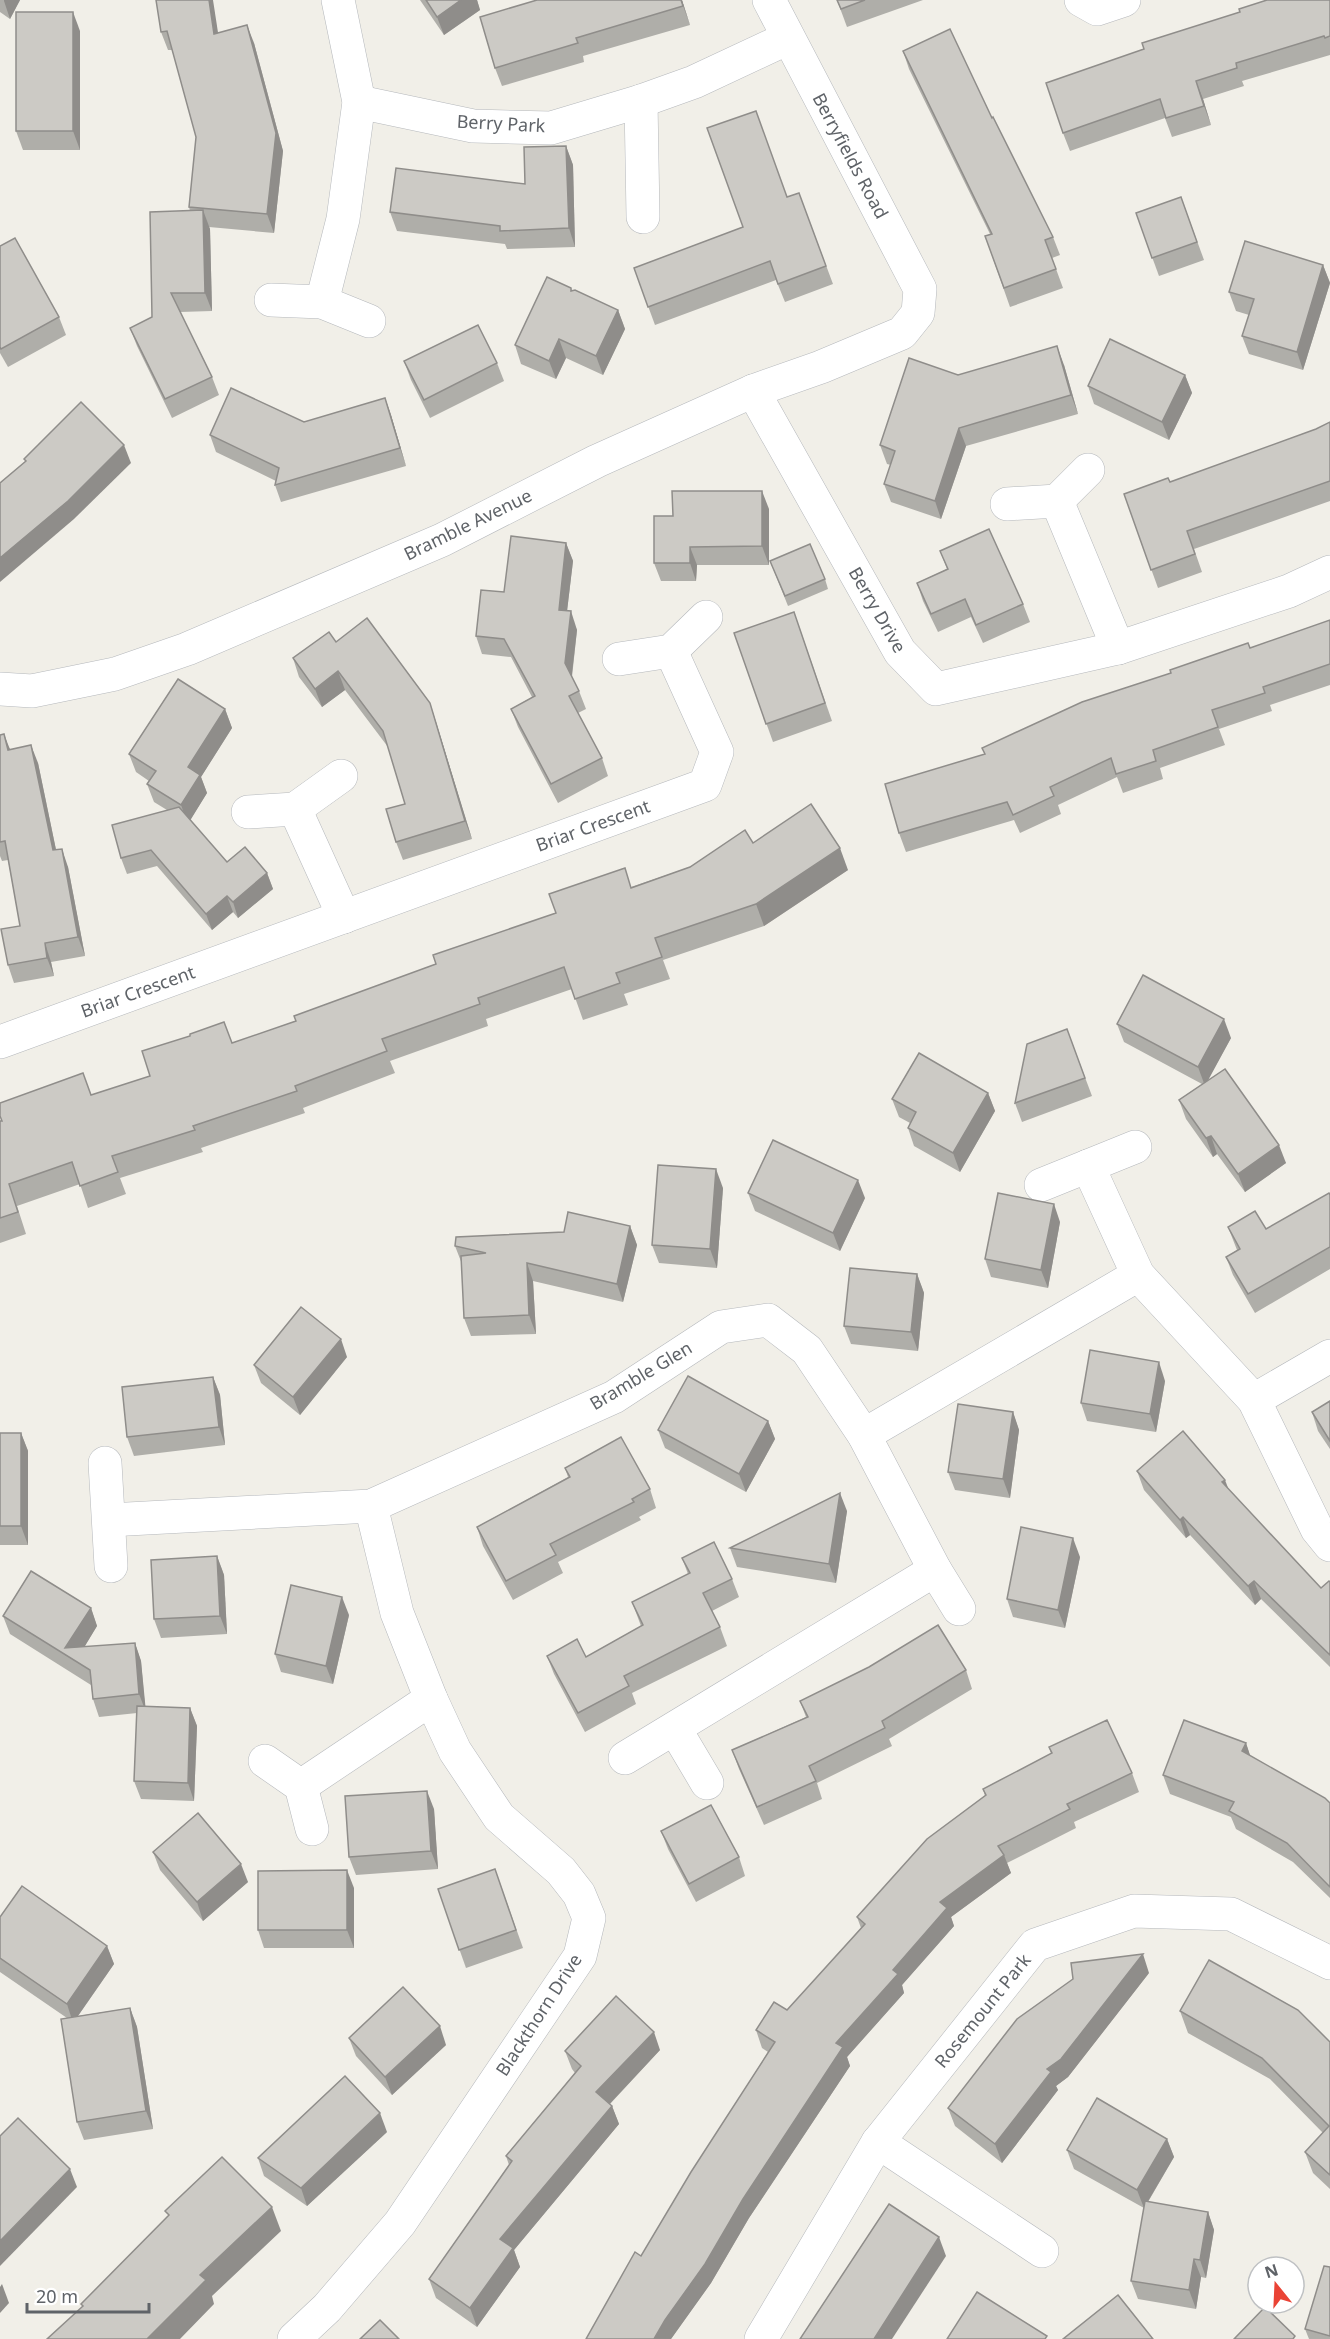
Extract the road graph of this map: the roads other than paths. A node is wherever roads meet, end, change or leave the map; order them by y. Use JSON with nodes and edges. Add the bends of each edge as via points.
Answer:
{"nodes":[{"id":1,"x":338,"y":0,"type":"edge"},
{"id":2,"x":770,"y":0,"type":"edge"},
{"id":3,"x":1081,"y":0,"type":"edge"},
{"id":4,"x":1124,"y":0,"type":"edge"},
{"id":5,"x":788,"y":38,"type":"junction"},
{"id":6,"x":641,"y":101,"type":"junction"},
{"id":7,"x":359,"y":102,"type":"junction"},
{"id":8,"x":643,"y":217,"type":"dead end"},
{"id":9,"x":271,"y":300,"type":"dead end"},
{"id":10,"x":322,"y":302,"type":"junction"},
{"id":11,"x":918,"y":313,"type":"joint"},
{"id":12,"x":369,"y":321,"type":"dead end"},
{"id":13,"x":753,"y":391,"type":"junction"},
{"id":14,"x":1088,"y":470,"type":"dead end"},
{"id":15,"x":1057,"y":501,"type":"junction"},
{"id":16,"x":1006,"y":504,"type":"dead end"},
{"id":17,"x":1330,"y":572,"type":"edge"},
{"id":18,"x":706,"y":617,"type":"dead end"},
{"id":19,"x":1118,"y":648,"type":"junction"},
{"id":20,"x":671,"y":651,"type":"junction"},
{"id":21,"x":619,"y":659,"type":"dead end"},
{"id":22,"x":0,"y":689,"type":"edge"},
{"id":23,"x":341,"y":776,"type":"dead end"},
{"id":24,"x":295,"y":808,"type":"junction"},
{"id":25,"x":248,"y":812,"type":"dead end"},
{"id":26,"x":344,"y":917,"type":"junction"},
{"id":27,"x":0,"y":1042,"type":"edge"},
{"id":28,"x":1135,"y":1147,"type":"dead end"},
{"id":29,"x":1088,"y":1166,"type":"junction"},
{"id":30,"x":1041,"y":1185,"type":"dead end"},
{"id":31,"x":1138,"y":1275,"type":"junction"},
{"id":32,"x":1330,"y":1356,"type":"edge"},
{"id":33,"x":1254,"y":1400,"type":"junction"},
{"id":34,"x":864,"y":1435,"type":"junction"},
{"id":35,"x":105,"y":1463,"type":"dead end"},
{"id":36,"x":371,"y":1506,"type":"junction"},
{"id":37,"x":109,"y":1520,"type":"junction"},
{"id":38,"x":1330,"y":1545,"type":"edge"},
{"id":39,"x":111,"y":1566,"type":"dead end"},
{"id":40,"x":934,"y":1570,"type":"junction"},
{"id":41,"x":959,"y":1609,"type":"dead end"},
{"id":42,"x":431,"y":1699,"type":"junction"},
{"id":43,"x":675,"y":1729,"type":"junction"},
{"id":44,"x":625,"y":1758,"type":"dead end"},
{"id":45,"x":265,"y":1761,"type":"dead end"},
{"id":46,"x":707,"y":1783,"type":"dead end"},
{"id":47,"x":301,"y":1786,"type":"junction"},
{"id":48,"x":312,"y":1829,"type":"dead end"},
{"id":49,"x":1330,"y":1963,"type":"edge"},
{"id":50,"x":878,"y":2142,"type":"junction"},
{"id":51,"x":1042,"y":2251,"type":"dead end"},
{"id":52,"x":294,"y":2339,"type":"edge"},
{"id":53,"x":761,"y":2339,"type":"edge"}],
"edges":[{"from":1,"to":7,"type":"street"},
{"from":2,"to":5,"type":"street","name":"Berryfields Road"},
{"from":3,"to":4,"type":"street","via":[[1097,9]]},
{"from":5,"to":6,"type":"street","name":"Berry Park","via":[[694,82]]},
{"from":5,"to":11,"type":"street","name":"Berryfields Road","via":[[920,290]]},
{"from":6,"to":7,"type":"street","name":"Berry Park","via":[[551,128],[473,126]]},
{"from":6,"to":8,"type":"street"},
{"from":7,"to":10,"type":"street","via":[[343,219]]},
{"from":9,"to":10,"type":"street"},
{"from":10,"to":12,"type":"street"},
{"from":11,"to":13,"type":"street","name":"Bramble Avenue","via":[[902,333]]},
{"from":13,"to":19,"type":"street","name":"Berry Drive","via":[[900,652],[936,690]]},
{"from":13,"to":22,"type":"street","name":"Bramble Avenue","via":[[597,461],[442,540],[187,649],[115,674],[32,691]]},
{"from":14,"to":15,"type":"street"},
{"from":15,"to":16,"type":"street"},
{"from":15,"to":19,"type":"street"},
{"from":17,"to":19,"type":"street","name":"Berry Drive","via":[[1289,591]]},
{"from":18,"to":20,"type":"street"},
{"from":20,"to":21,"type":"street"},
{"from":20,"to":26,"type":"street","name":"Briar Crescent","via":[[717,752],[705,785]]},
{"from":23,"to":24,"type":"street"},
{"from":24,"to":25,"type":"street"},
{"from":24,"to":26,"type":"street"},
{"from":26,"to":27,"type":"street","name":"Briar Crescent"},
{"from":28,"to":29,"type":"street"},
{"from":29,"to":30,"type":"street"},
{"from":29,"to":31,"type":"street"},
{"from":31,"to":33,"type":"street"},
{"from":31,"to":34,"type":"street"},
{"from":32,"to":33,"type":"street"},
{"from":33,"to":38,"type":"street","via":[[1317,1529]]},
{"from":34,"to":36,"type":"street","name":"Bramble Glen","via":[[807,1350],[768,1320],[722,1327],[614,1397]]},
{"from":34,"to":40,"type":"street","name":"Bramble Glen"},
{"from":35,"to":37,"type":"street"},
{"from":36,"to":37,"type":"street","name":"Bramble Glen"},
{"from":36,"to":42,"type":"street","name":"Blackthorn Drive","via":[[397,1613]]},
{"from":37,"to":39,"type":"street"},
{"from":40,"to":41,"type":"street","name":"Bramble Glen"},
{"from":40,"to":43,"type":"street"},
{"from":42,"to":47,"type":"street"},
{"from":42,"to":52,"type":"street","name":"Blackthorn Drive","via":[[455,1750],[499,1817],[561,1871],[579,1894],[588,1917],[580,1956],[400,2223],[327,2308]]},
{"from":43,"to":44,"type":"street"},
{"from":43,"to":46,"type":"street"},
{"from":45,"to":47,"type":"street"},
{"from":47,"to":48,"type":"street"},
{"from":49,"to":50,"type":"street","name":"Rosemount Park","via":[[1231,1914],[1134,1911],[1035,1945]]},
{"from":50,"to":51,"type":"street"},
{"from":50,"to":53,"type":"street","name":"Rosemount Park"}]}
